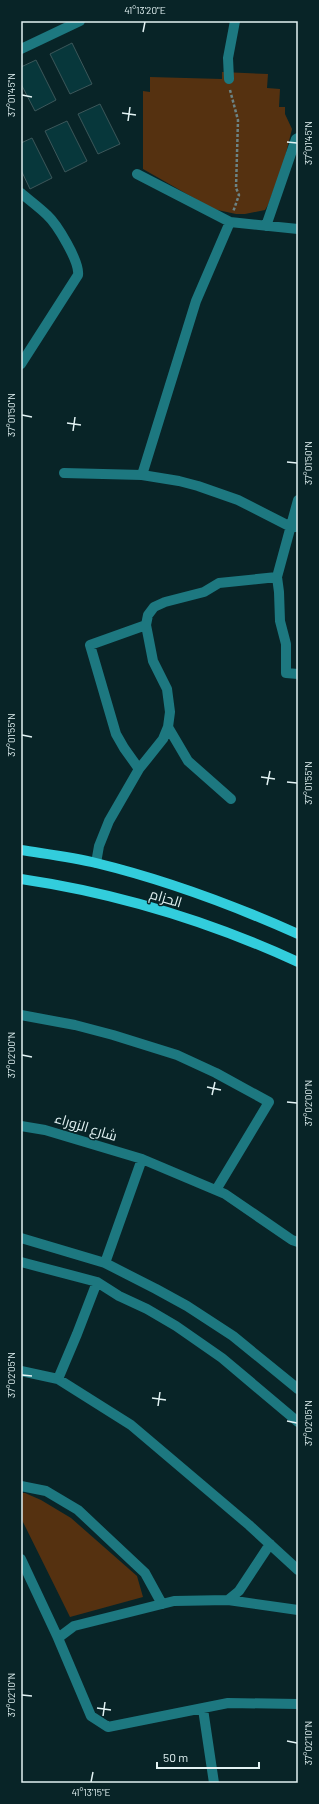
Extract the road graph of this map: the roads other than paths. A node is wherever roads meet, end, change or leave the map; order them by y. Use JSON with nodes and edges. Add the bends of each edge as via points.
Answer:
{"nodes":[{"id":1,"x":80,"y":21,"type":"edge"},
{"id":2,"x":235,"y":21,"type":"edge"},
{"id":3,"x":21,"y":49,"type":"edge"},
{"id":4,"x":229,"y":79,"type":"road end"},
{"id":5,"x":298,"y":138,"type":"edge"},
{"id":6,"x":137,"y":174,"type":"dead end"},
{"id":7,"x":21,"y":193,"type":"edge"},
{"id":8,"x":230,"y":222,"type":"junction"},
{"id":9,"x":266,"y":226,"type":"junction"},
{"id":10,"x":298,"y":229,"type":"edge"},
{"id":11,"x":21,"y":364,"type":"edge"},
{"id":12,"x":64,"y":473,"type":"dead end"},
{"id":13,"x":142,"y":475,"type":"junction"},
{"id":14,"x":298,"y":500,"type":"edge"},
{"id":15,"x":294,"y":527,"type":"edge"},
{"id":16,"x":277,"y":577,"type":"junction"},
{"id":17,"x":146,"y":624,"type":"junction"},
{"id":18,"x":298,"y":674,"type":"edge"},
{"id":19,"x":168,"y":727,"type":"junction"},
{"id":20,"x":139,"y":769,"type":"junction"},
{"id":21,"x":231,"y":799,"type":"dead end"},
{"id":22,"x":21,"y":850,"type":"edge"},
{"id":23,"x":96,"y":863,"type":"junction"},
{"id":24,"x":21,"y":879,"type":"edge"},
{"id":25,"x":298,"y":934,"type":"edge"},
{"id":26,"x":298,"y":962,"type":"edge"},
{"id":27,"x":21,"y":1015,"type":"edge"},
{"id":28,"x":21,"y":1126,"type":"edge"},
{"id":29,"x":142,"y":1158,"type":"junction"},
{"id":30,"x":216,"y":1190,"type":"junction"},
{"id":31,"x":21,"y":1238,"type":"edge"},
{"id":32,"x":298,"y":1242,"type":"edge"},
{"id":33,"x":21,"y":1262,"type":"edge"},
{"id":34,"x":105,"y":1264,"type":"junction"},
{"id":35,"x":97,"y":1282,"type":"junction"},
{"id":36,"x":21,"y":1371,"type":"edge"},
{"id":37,"x":58,"y":1379,"type":"junction"},
{"id":38,"x":298,"y":1390,"type":"edge"},
{"id":39,"x":296,"y":1418,"type":"edge"},
{"id":40,"x":21,"y":1486,"type":"edge"},
{"id":41,"x":270,"y":1544,"type":"junction"},
{"id":42,"x":21,"y":1559,"type":"edge"},
{"id":43,"x":298,"y":1570,"type":"edge"},
{"id":44,"x":228,"y":1600,"type":"junction"},
{"id":45,"x":162,"y":1604,"type":"junction"},
{"id":46,"x":298,"y":1610,"type":"edge"},
{"id":47,"x":58,"y":1638,"type":"junction"},
{"id":48,"x":298,"y":1704,"type":"edge"},
{"id":49,"x":203,"y":1709,"type":"junction"},
{"id":50,"x":214,"y":1783,"type":"edge"}],
"edges":[{"from":1,"to":3,"type":"street"},
{"from":2,"to":4,"type":"street","via":[[228,58]]},
{"from":5,"to":9,"type":"street"},
{"from":6,"to":8,"type":"street"},
{"from":7,"to":11,"type":"street","via":[[53,222],[79,270]]},
{"from":8,"to":9,"type":"street"},
{"from":8,"to":13,"type":"street","via":[[196,301]]},
{"from":9,"to":10,"type":"street"},
{"from":12,"to":13,"type":"street"},
{"from":13,"to":15,"type":"street","via":[[198,486],[238,500]]},
{"from":14,"to":15,"type":"street"},
{"from":15,"to":16,"type":"street"},
{"from":16,"to":17,"type":"street","via":[[219,584],[204,592],[164,602],[154,607],[148,615]]},
{"from":16,"to":18,"type":"street","via":[[280,621],[286,644],[286,673]]},
{"from":17,"to":19,"type":"street","via":[[153,661],[167,689],[170,712]]},
{"from":17,"to":20,"type":"street","via":[[90,645],[116,734]]},
{"from":19,"to":20,"type":"street"},
{"from":19,"to":21,"type":"street","via":[[188,761]]},
{"from":20,"to":23,"type":"street","via":[[109,820],[99,846]]},
{"from":22,"to":23,"type":"main road"},
{"from":23,"to":25,"type":"main road","via":[[194,892]]},
{"from":24,"to":26,"type":"main road","name":"الحزام","via":[[61,885],[174,914]]},
{"from":27,"to":30,"type":"street","via":[[114,1035],[177,1056],[216,1072],[269,1102]]},
{"from":28,"to":29,"type":"street","name":"شارع الزوراء","via":[[45,1130]]},
{"from":29,"to":30,"type":"street","name":"شارع الزوراء"},
{"from":29,"to":34,"type":"street"},
{"from":30,"to":32,"type":"street","name":"شارع الزوراء"},
{"from":31,"to":34,"type":"street"},
{"from":33,"to":35,"type":"street"},
{"from":34,"to":38,"type":"street","via":[[187,1306],[233,1336]]},
{"from":35,"to":37,"type":"street"},
{"from":35,"to":39,"type":"street","via":[[198,1341]]},
{"from":36,"to":37,"type":"street"},
{"from":37,"to":41,"type":"street","via":[[131,1425]]},
{"from":40,"to":45,"type":"street","via":[[46,1491],[78,1510],[145,1573]]},
{"from":41,"to":43,"type":"street"},
{"from":41,"to":44,"type":"street","via":[[239,1590]]},
{"from":42,"to":47,"type":"street"},
{"from":44,"to":45,"type":"street","via":[[174,1601]]},
{"from":44,"to":46,"type":"street"},
{"from":45,"to":47,"type":"street","via":[[74,1626]]},
{"from":47,"to":49,"type":"street","via":[[90,1716],[108,1727]]},
{"from":48,"to":49,"type":"street","via":[[228,1703]]},
{"from":49,"to":50,"type":"street"}]}
